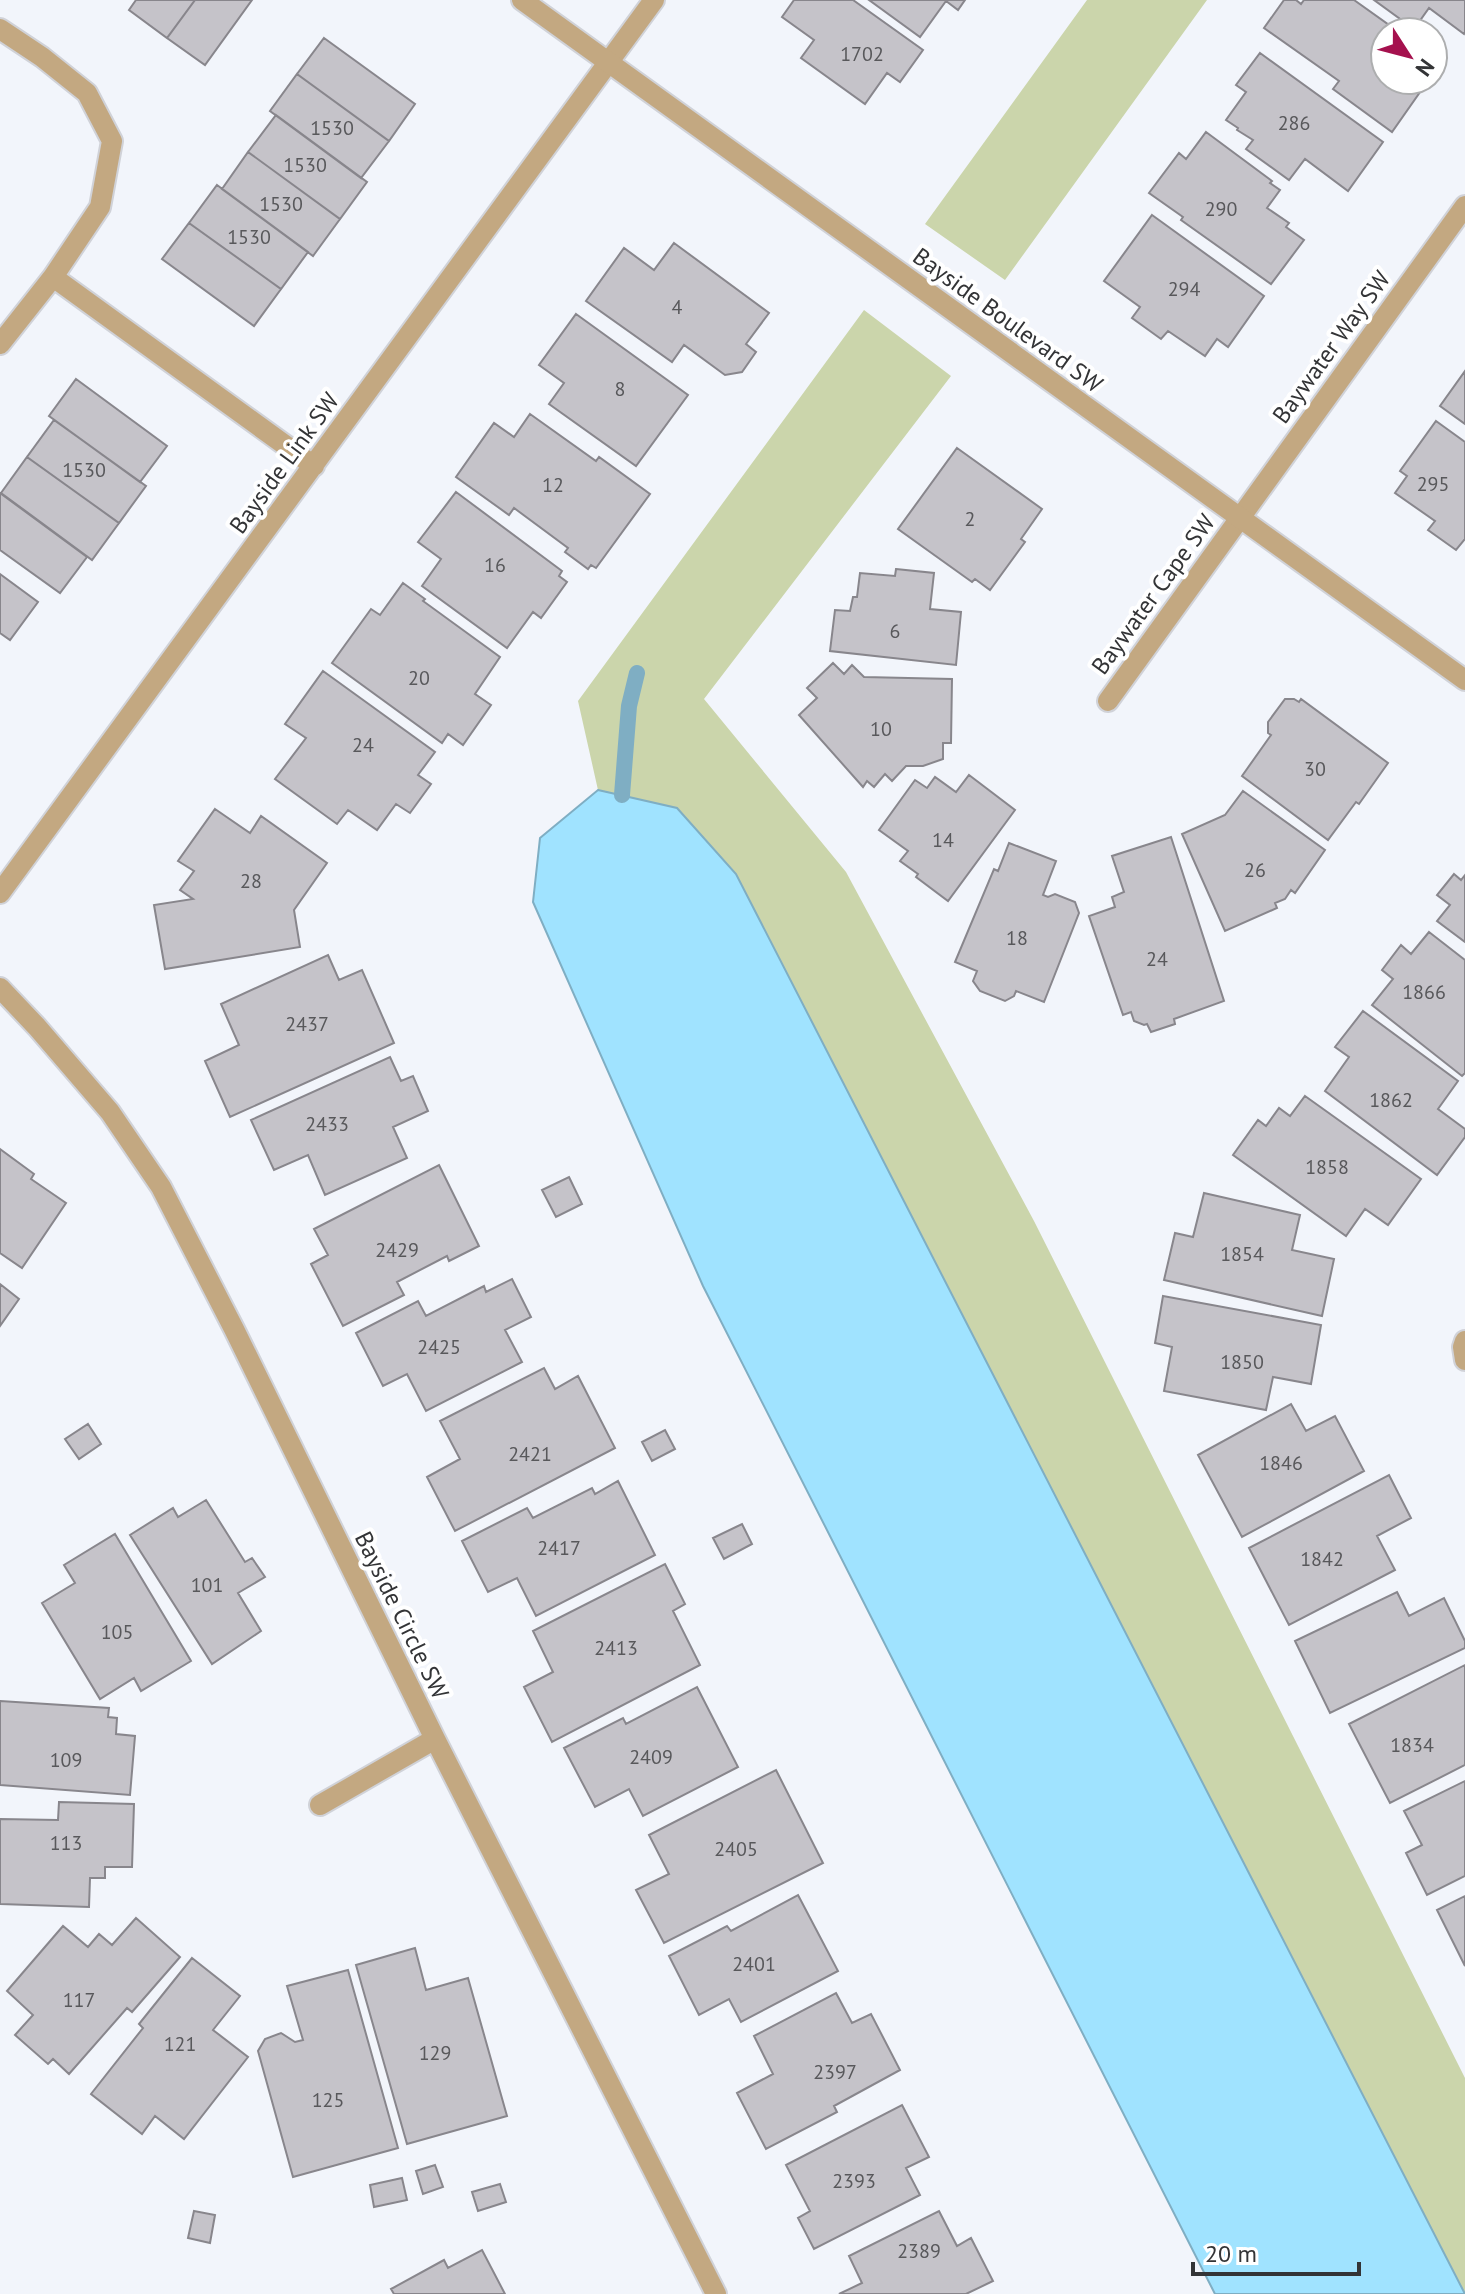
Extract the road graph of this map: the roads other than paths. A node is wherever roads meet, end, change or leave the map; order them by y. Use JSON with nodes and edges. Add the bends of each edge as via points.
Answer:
{"nodes":[{"id":1,"x":522,"y":0,"type":"edge"},
{"id":2,"x":654,"y":0,"type":"edge"},
{"id":3,"x":0,"y":29,"type":"edge"},
{"id":4,"x":609,"y":63,"type":"junction"},
{"id":5,"x":1465,"y":206,"type":"edge"},
{"id":6,"x":53,"y":277,"type":"junction"},
{"id":7,"x":0,"y":344,"type":"edge"},
{"id":8,"x":314,"y":466,"type":"junction"},
{"id":9,"x":1240,"y":519,"type":"junction"},
{"id":10,"x":1465,"y":680,"type":"edge"},
{"id":11,"x":1108,"y":701,"type":"dead end"},
{"id":12,"x":0,"y":893,"type":"edge"},
{"id":13,"x":0,"y":988,"type":"edge"},
{"id":14,"x":1465,"y":1341,"type":"edge"},
{"id":15,"x":1465,"y":1360,"type":"edge"},
{"id":16,"x":435,"y":1739,"type":"junction"},
{"id":17,"x":320,"y":1805,"type":"dead end"},
{"id":18,"x":716,"y":2294,"type":"edge"}],
"edges":[{"from":1,"to":4,"type":"street","name":"Bayside Boulevard SW"},
{"from":2,"to":4,"type":"street","name":"Bayside Link SW"},
{"from":3,"to":6,"type":"street","via":[[87,93],[112,141],[100,207]]},
{"from":4,"to":8,"type":"street","name":"Bayside Link SW"},
{"from":4,"to":9,"type":"street","name":"Bayside Boulevard SW"},
{"from":5,"to":9,"type":"street","name":"Baywater Way SW"},
{"from":6,"to":7,"type":"street"},
{"from":6,"to":8,"type":"street"},
{"from":8,"to":12,"type":"street","name":"Bayside Link SW"},
{"from":9,"to":10,"type":"street","name":"Bayside Boulevard SW"},
{"from":9,"to":11,"type":"street","name":"Baywater Cape SW"},
{"from":13,"to":16,"type":"street","name":"Bayside Circle SW","via":[[110,1112],[161,1187]]},
{"from":14,"to":15,"type":"street"},
{"from":16,"to":17,"type":"street"},
{"from":16,"to":18,"type":"street","name":"Bayside Circle SW"}]}
